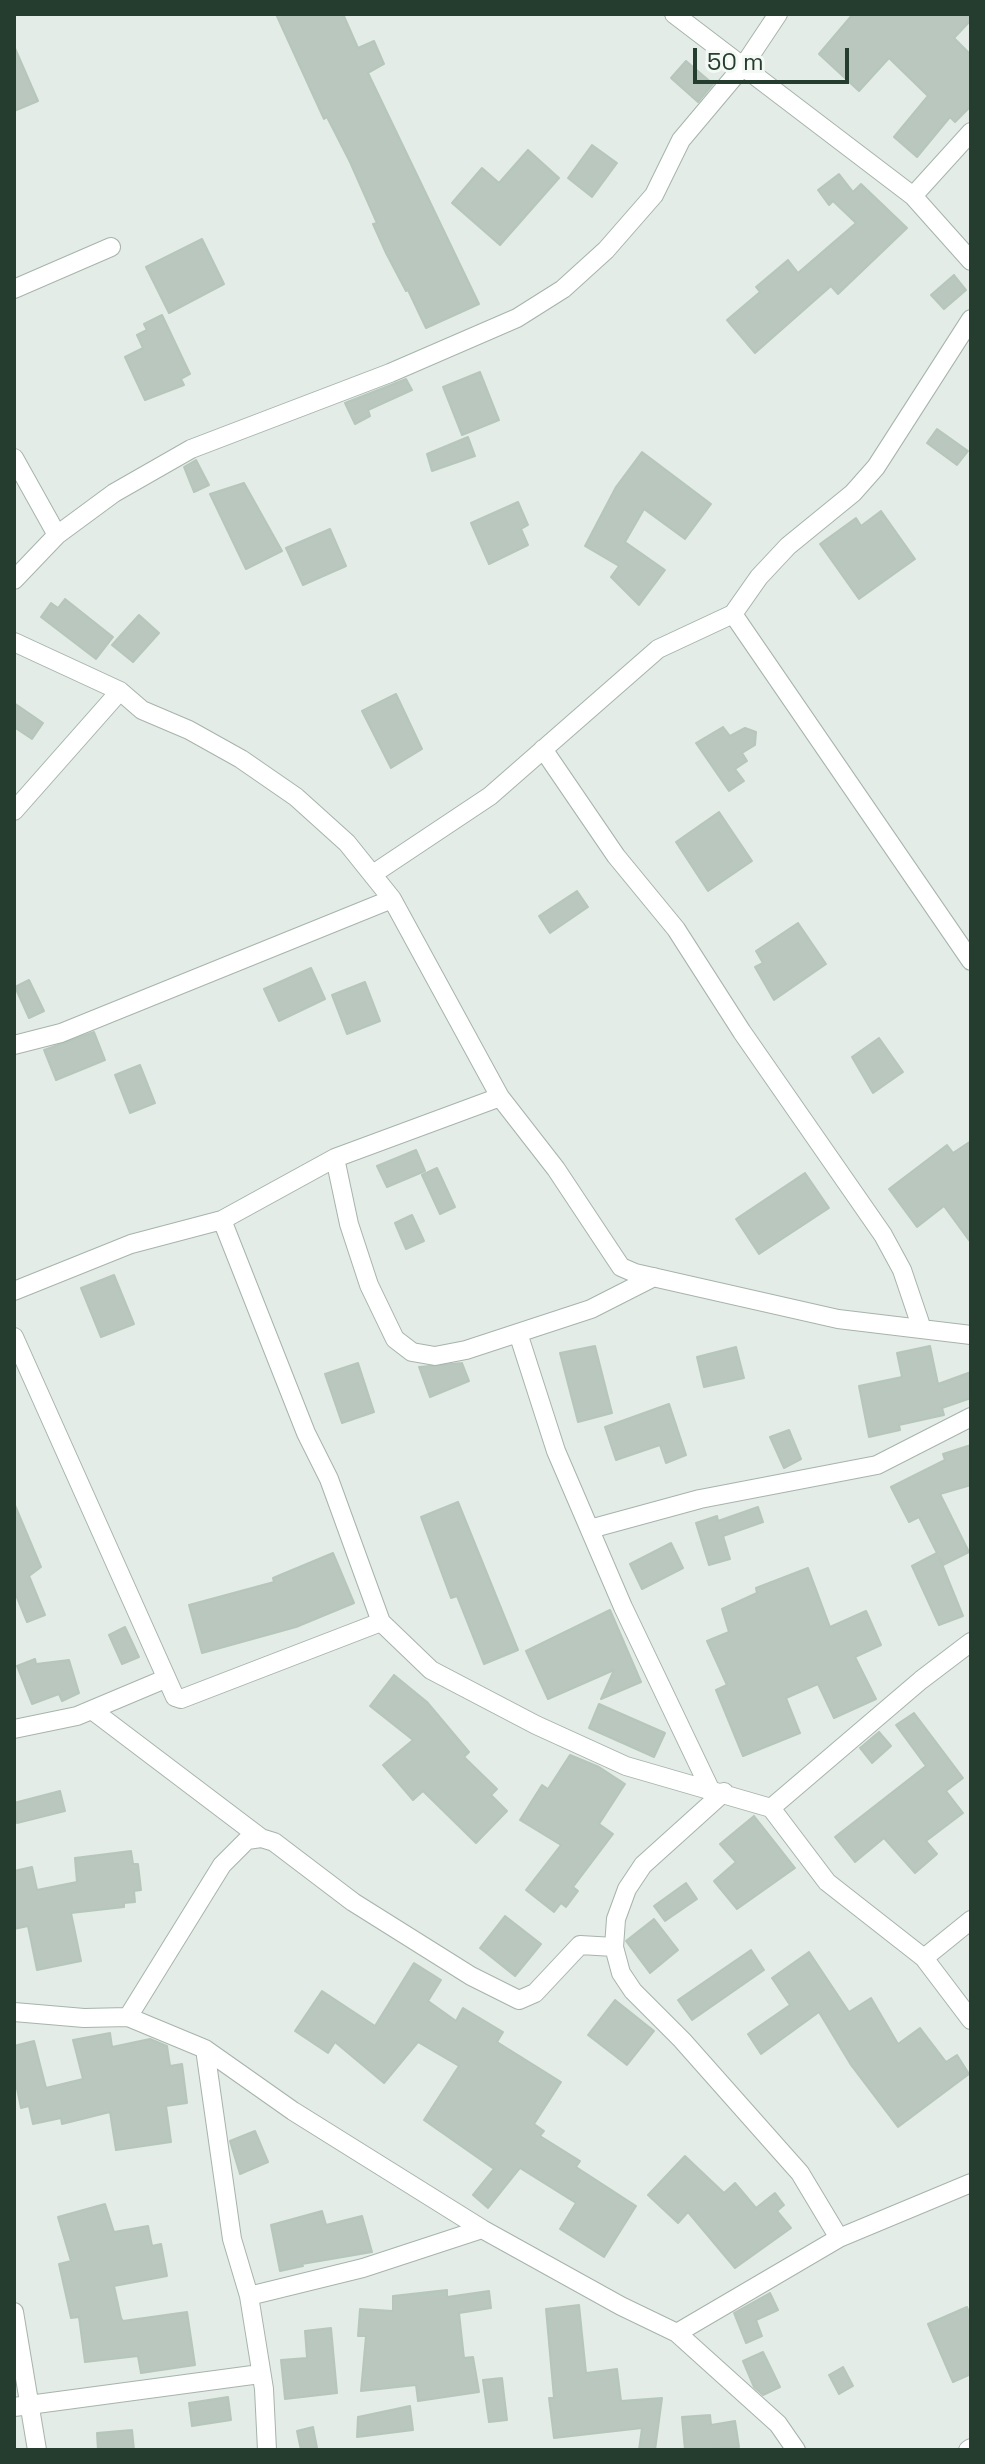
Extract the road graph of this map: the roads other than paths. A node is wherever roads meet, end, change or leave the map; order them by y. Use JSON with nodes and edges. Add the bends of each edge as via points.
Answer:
{"nodes":[{"id":1,"x":674,"y":14,"type":"edge"},
{"id":2,"x":778,"y":14,"type":"edge"},
{"id":3,"x":744,"y":65,"type":"junction"},
{"id":4,"x":971,"y":132,"type":"edge"},
{"id":5,"x":913,"y":196,"type":"junction"},
{"id":6,"x":111,"y":247,"type":"dead end"},
{"id":7,"x":971,"y":261,"type":"edge"},
{"id":8,"x":14,"y":289,"type":"edge"},
{"id":9,"x":971,"y":319,"type":"edge"},
{"id":10,"x":14,"y":458,"type":"edge"},
{"id":11,"x":57,"y":535,"type":"junction"},
{"id":12,"x":14,"y":580,"type":"edge"},
{"id":13,"x":733,"y":614,"type":"junction"},
{"id":14,"x":14,"y":642,"type":"edge"},
{"id":15,"x":120,"y":691,"type":"junction"},
{"id":16,"x":543,"y":749,"type":"junction"},
{"id":17,"x":14,"y":811,"type":"edge"},
{"id":18,"x":373,"y":874,"type":"junction"},
{"id":19,"x":392,"y":899,"type":"junction"},
{"id":20,"x":971,"y":961,"type":"edge"},
{"id":21,"x":14,"y":1045,"type":"edge"},
{"id":22,"x":500,"y":1097,"type":"junction"},
{"id":23,"x":335,"y":1158,"type":"junction"},
{"id":24,"x":222,"y":1220,"type":"junction"},
{"id":25,"x":654,"y":1277,"type":"junction"},
{"id":26,"x":14,"y":1291,"type":"edge"},
{"id":27,"x":922,"y":1329,"type":"junction"},
{"id":28,"x":518,"y":1333,"type":"junction"},
{"id":29,"x":971,"y":1335,"type":"edge"},
{"id":30,"x":14,"y":1337,"type":"edge"},
{"id":31,"x":971,"y":1417,"type":"edge"},
{"id":32,"x":590,"y":1529,"type":"junction"},
{"id":33,"x":381,"y":1622,"type":"junction"},
{"id":34,"x":971,"y":1642,"type":"edge"},
{"id":35,"x":165,"y":1679,"type":"junction"},
{"id":36,"x":92,"y":1710,"type":"junction"},
{"id":37,"x":14,"y":1729,"type":"edge"},
{"id":38,"x":717,"y":1790,"type":"junction"},
{"id":39,"x":771,"y":1808,"type":"junction"},
{"id":40,"x":261,"y":1838,"type":"junction"},
{"id":41,"x":971,"y":1920,"type":"edge"},
{"id":42,"x":614,"y":1947,"type":"junction"},
{"id":43,"x":924,"y":1958,"type":"junction"},
{"id":44,"x":14,"y":2012,"type":"edge"},
{"id":45,"x":128,"y":2017,"type":"junction"},
{"id":46,"x":971,"y":2020,"type":"edge"},
{"id":47,"x":205,"y":2049,"type":"junction"},
{"id":48,"x":971,"y":2183,"type":"edge"},
{"id":49,"x":482,"y":2229,"type":"junction"},
{"id":50,"x":839,"y":2238,"type":"junction"},
{"id":51,"x":249,"y":2296,"type":"junction"},
{"id":52,"x":14,"y":2312,"type":"edge"},
{"id":53,"x":677,"y":2333,"type":"junction"},
{"id":54,"x":260,"y":2374,"type":"junction"},
{"id":55,"x":21,"y":2406,"type":"edge"},
{"id":56,"x":37,"y":2450,"type":"edge"},
{"id":57,"x":267,"y":2450,"type":"edge"},
{"id":58,"x":796,"y":2450,"type":"edge"}],
"edges":[{"from":1,"to":3,"type":"street"},
{"from":2,"to":3,"type":"street"},
{"from":3,"to":5,"type":"street"},
{"from":3,"to":11,"type":"street","via":[[681,140],[654,195],[563,289],[517,318],[390,373],[191,449],[114,493]]},
{"from":4,"to":5,"type":"street"},
{"from":5,"to":7,"type":"street"},
{"from":6,"to":8,"type":"street"},
{"from":9,"to":13,"type":"street","via":[[876,467],[788,546]]},
{"from":10,"to":11,"type":"street"},
{"from":11,"to":12,"type":"street"},
{"from":13,"to":16,"type":"street","via":[[658,649]]},
{"from":13,"to":20,"type":"street"},
{"from":14,"to":15,"type":"street"},
{"from":15,"to":17,"type":"street"},
{"from":15,"to":18,"type":"street","via":[[142,710],[189,730],[296,797]]},
{"from":16,"to":18,"type":"street","via":[[490,796]]},
{"from":16,"to":27,"type":"street","via":[[616,856],[676,929],[883,1235],[902,1270]]},
{"from":18,"to":19,"type":"street"},
{"from":19,"to":21,"type":"street","via":[[61,1033]]},
{"from":19,"to":22,"type":"street"},
{"from":22,"to":23,"type":"street"},
{"from":22,"to":25,"type":"street","via":[[556,1169],[614,1259],[635,1273]]},
{"from":23,"to":24,"type":"street"},
{"from":23,"to":28,"type":"street","via":[[369,1285],[395,1339],[412,1352],[435,1356]]},
{"from":24,"to":26,"type":"street","via":[[131,1244]]},
{"from":24,"to":33,"type":"street","via":[[329,1479]]},
{"from":25,"to":27,"type":"street","via":[[838,1319]]},
{"from":25,"to":28,"type":"street","via":[[591,1309]]},
{"from":27,"to":29,"type":"street"},
{"from":28,"to":32,"type":"street","via":[[556,1451]]},
{"from":30,"to":35,"type":"street"},
{"from":31,"to":32,"type":"street","via":[[877,1465],[700,1499]]},
{"from":32,"to":38,"type":"street"},
{"from":33,"to":35,"type":"street","via":[[181,1699]]},
{"from":33,"to":38,"type":"street","via":[[451,1682],[626,1766]]},
{"from":34,"to":39,"type":"street"},
{"from":35,"to":36,"type":"street"},
{"from":36,"to":37,"type":"street"},
{"from":36,"to":40,"type":"street"},
{"from":38,"to":39,"type":"street"},
{"from":38,"to":42,"type":"street","via":[[635,1877],[616,1919]]},
{"from":39,"to":43,"type":"street","via":[[827,1882]]},
{"from":40,"to":42,"type":"street","via":[[471,1976],[519,2000],[535,1993],[580,1945]]},
{"from":40,"to":45,"type":"street","via":[[247,1840],[222,1865]]},
{"from":41,"to":43,"type":"street"},
{"from":42,"to":50,"type":"street","via":[[633,1991],[800,2173]]},
{"from":43,"to":46,"type":"street"},
{"from":44,"to":45,"type":"street"},
{"from":45,"to":47,"type":"street"},
{"from":47,"to":49,"type":"street","via":[[293,2111]]},
{"from":47,"to":51,"type":"street","via":[[232,2239]]},
{"from":48,"to":50,"type":"street"},
{"from":49,"to":51,"type":"street","via":[[363,2268]]},
{"from":49,"to":53,"type":"street"},
{"from":50,"to":53,"type":"street"},
{"from":51,"to":54,"type":"street"},
{"from":52,"to":55,"type":"street"},
{"from":53,"to":58,"type":"street","via":[[778,2424]]},
{"from":54,"to":55,"type":"street"},
{"from":54,"to":57,"type":"street"},
{"from":55,"to":56,"type":"street"}]}
